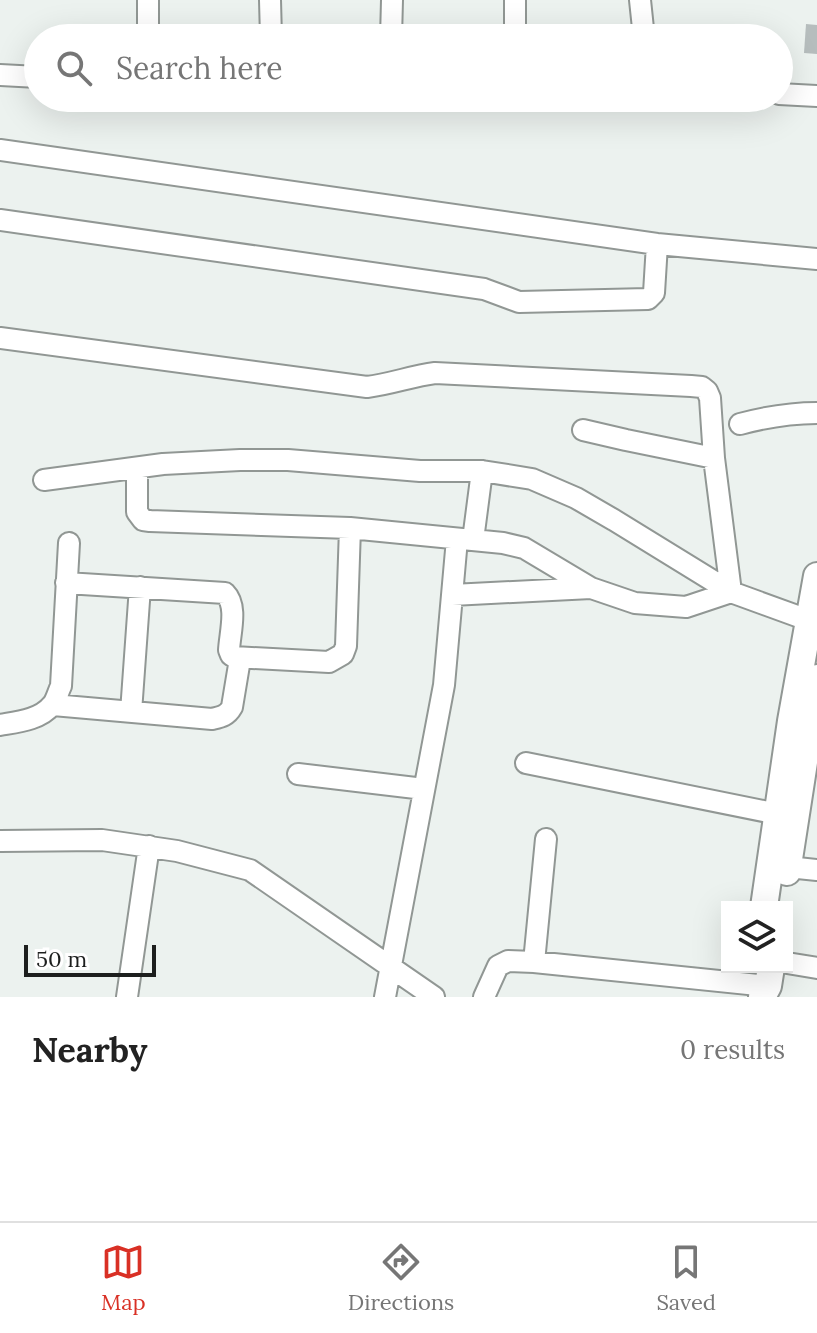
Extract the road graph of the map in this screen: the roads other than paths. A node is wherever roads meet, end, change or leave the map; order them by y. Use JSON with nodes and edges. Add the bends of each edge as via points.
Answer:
{"nodes":[{"id":1,"x":148,"y":0,"type":"edge"},
{"id":2,"x":270,"y":0,"type":"edge"},
{"id":3,"x":392,"y":0,"type":"edge"},
{"id":4,"x":515,"y":0,"type":"edge"},
{"id":5,"x":640,"y":0,"type":"edge"},
{"id":6,"x":148,"y":24,"type":"edge"},
{"id":7,"x":271,"y":24,"type":"edge"},
{"id":8,"x":391,"y":24,"type":"edge"},
{"id":9,"x":515,"y":24,"type":"edge"},
{"id":10,"x":643,"y":24,"type":"edge"},
{"id":11,"x":0,"y":75,"type":"edge"},
{"id":12,"x":24,"y":76,"type":"edge"},
{"id":13,"x":0,"y":82,"type":"edge"},
{"id":14,"x":793,"y":95,"type":"edge"},
{"id":15,"x":817,"y":96,"type":"edge"},
{"id":16,"x":0,"y":150,"type":"edge"},
{"id":17,"x":0,"y":220,"type":"edge"},
{"id":18,"x":657,"y":244,"type":"junction"},
{"id":19,"x":817,"y":259,"type":"edge"},
{"id":20,"x":0,"y":338,"type":"edge"},
{"id":21,"x":817,"y":413,"type":"edge"},
{"id":22,"x":740,"y":424,"type":"dead end"},
{"id":23,"x":583,"y":430,"type":"dead end"},
{"id":24,"x":714,"y":458,"type":"junction"},
{"id":25,"x":137,"y":468,"type":"junction"},
{"id":26,"x":482,"y":471,"type":"junction"},
{"id":27,"x":44,"y":480,"type":"dead end"},
{"id":28,"x":350,"y":528,"type":"junction"},
{"id":29,"x":465,"y":540,"type":"junction"},
{"id":30,"x":69,"y":543,"type":"dead end"},
{"id":31,"x":817,"y":576,"type":"edge"},
{"id":32,"x":66,"y":583,"type":"junction"},
{"id":33,"x":140,"y":587,"type":"junction"},
{"id":34,"x":591,"y":588,"type":"junction"},
{"id":35,"x":731,"y":592,"type":"junction"},
{"id":36,"x":452,"y":595,"type":"junction"},
{"id":37,"x":808,"y":620,"type":"junction"},
{"id":38,"x":240,"y":659,"type":"junction"},
{"id":39,"x":817,"y":678,"type":"edge"},
{"id":40,"x":53,"y":705,"type":"junction"},
{"id":41,"x":131,"y":712,"type":"junction"},
{"id":42,"x":801,"y":722,"type":"junction"},
{"id":43,"x":0,"y":725,"type":"edge"},
{"id":44,"x":526,"y":763,"type":"dead end"},
{"id":45,"x":298,"y":774,"type":"dead end"},
{"id":46,"x":424,"y":789,"type":"junction"},
{"id":47,"x":778,"y":814,"type":"junction"},
{"id":48,"x":546,"y":839,"type":"dead end"},
{"id":49,"x":0,"y":841,"type":"edge"},
{"id":50,"x":149,"y":846,"type":"junction"},
{"id":51,"x":788,"y":867,"type":"junction"},
{"id":52,"x":817,"y":870,"type":"edge"},
{"id":53,"x":765,"y":901,"type":"edge"},
{"id":54,"x":782,"y":901,"type":"edge"},
{"id":55,"x":534,"y":962,"type":"junction"},
{"id":56,"x":793,"y":964,"type":"edge"},
{"id":57,"x":391,"y":967,"type":"junction"},
{"id":58,"x":817,"y":968,"type":"edge"},
{"id":59,"x":760,"y":983,"type":"edge"},
{"id":60,"x":127,"y":997,"type":"edge"},
{"id":61,"x":385,"y":997,"type":"edge"},
{"id":62,"x":434,"y":997,"type":"edge"},
{"id":63,"x":484,"y":997,"type":"edge"}],
"edges":[{"from":1,"to":6,"type":"street"},
{"from":2,"to":7,"type":"street"},
{"from":3,"to":8,"type":"street"},
{"from":4,"to":9,"type":"street"},
{"from":5,"to":10,"type":"street"},
{"from":11,"to":12,"type":"street"},
{"from":11,"to":13,"type":"street"},
{"from":14,"to":15,"type":"street"},
{"from":16,"to":18,"type":"street"},
{"from":17,"to":18,"type":"street","via":[[484,289],[519,302],[648,299],[654,293]]},
{"from":18,"to":19,"type":"street"},
{"from":20,"to":24,"type":"street","via":[[367,387],[435,373],[702,387],[710,398]]},
{"from":21,"to":22,"type":"street"},
{"from":23,"to":24,"type":"street"},
{"from":24,"to":35,"type":"street"},
{"from":25,"to":26,"type":"street","via":[[288,460]]},
{"from":25,"to":27,"type":"street"},
{"from":25,"to":28,"type":"street","via":[[137,512],[143,520]]},
{"from":26,"to":29,"type":"street"},
{"from":26,"to":35,"type":"street","via":[[532,479],[576,498]]},
{"from":28,"to":29,"type":"street"},
{"from":28,"to":38,"type":"street","via":[[343,654],[329,662]]},
{"from":29,"to":34,"type":"street","via":[[524,548]]},
{"from":29,"to":36,"type":"street"},
{"from":30,"to":32,"type":"street"},
{"from":31,"to":37,"type":"main road"},
{"from":32,"to":33,"type":"street"},
{"from":32,"to":40,"type":"street","via":[[61,686]]},
{"from":33,"to":38,"type":"street","via":[[225,593],[232,605],[229,650]]},
{"from":33,"to":41,"type":"street"},
{"from":34,"to":35,"type":"street","via":[[635,603],[686,607]]},
{"from":34,"to":36,"type":"street"},
{"from":35,"to":37,"type":"street"},
{"from":36,"to":46,"type":"street","via":[[444,685]]},
{"from":37,"to":42,"type":"main road"},
{"from":38,"to":41,"type":"street","via":[[232,707],[222,717]]},
{"from":39,"to":42,"type":"main road"},
{"from":40,"to":41,"type":"street"},
{"from":40,"to":43,"type":"street","via":[[40,715]]},
{"from":42,"to":47,"type":"main road"},
{"from":42,"to":51,"type":"main road"},
{"from":44,"to":47,"type":"street"},
{"from":45,"to":46,"type":"street"},
{"from":46,"to":57,"type":"street"},
{"from":47,"to":53,"type":"main road"},
{"from":48,"to":55,"type":"street"},
{"from":49,"to":50,"type":"street","via":[[102,840]]},
{"from":50,"to":57,"type":"street","via":[[250,870]]},
{"from":50,"to":60,"type":"street"},
{"from":51,"to":52,"type":"street"},
{"from":51,"to":54,"type":"main road"},
{"from":55,"to":59,"type":"street"},
{"from":55,"to":63,"type":"street","via":[[498,966]]},
{"from":56,"to":58,"type":"street"},
{"from":57,"to":61,"type":"street"},
{"from":57,"to":62,"type":"street"}]}
